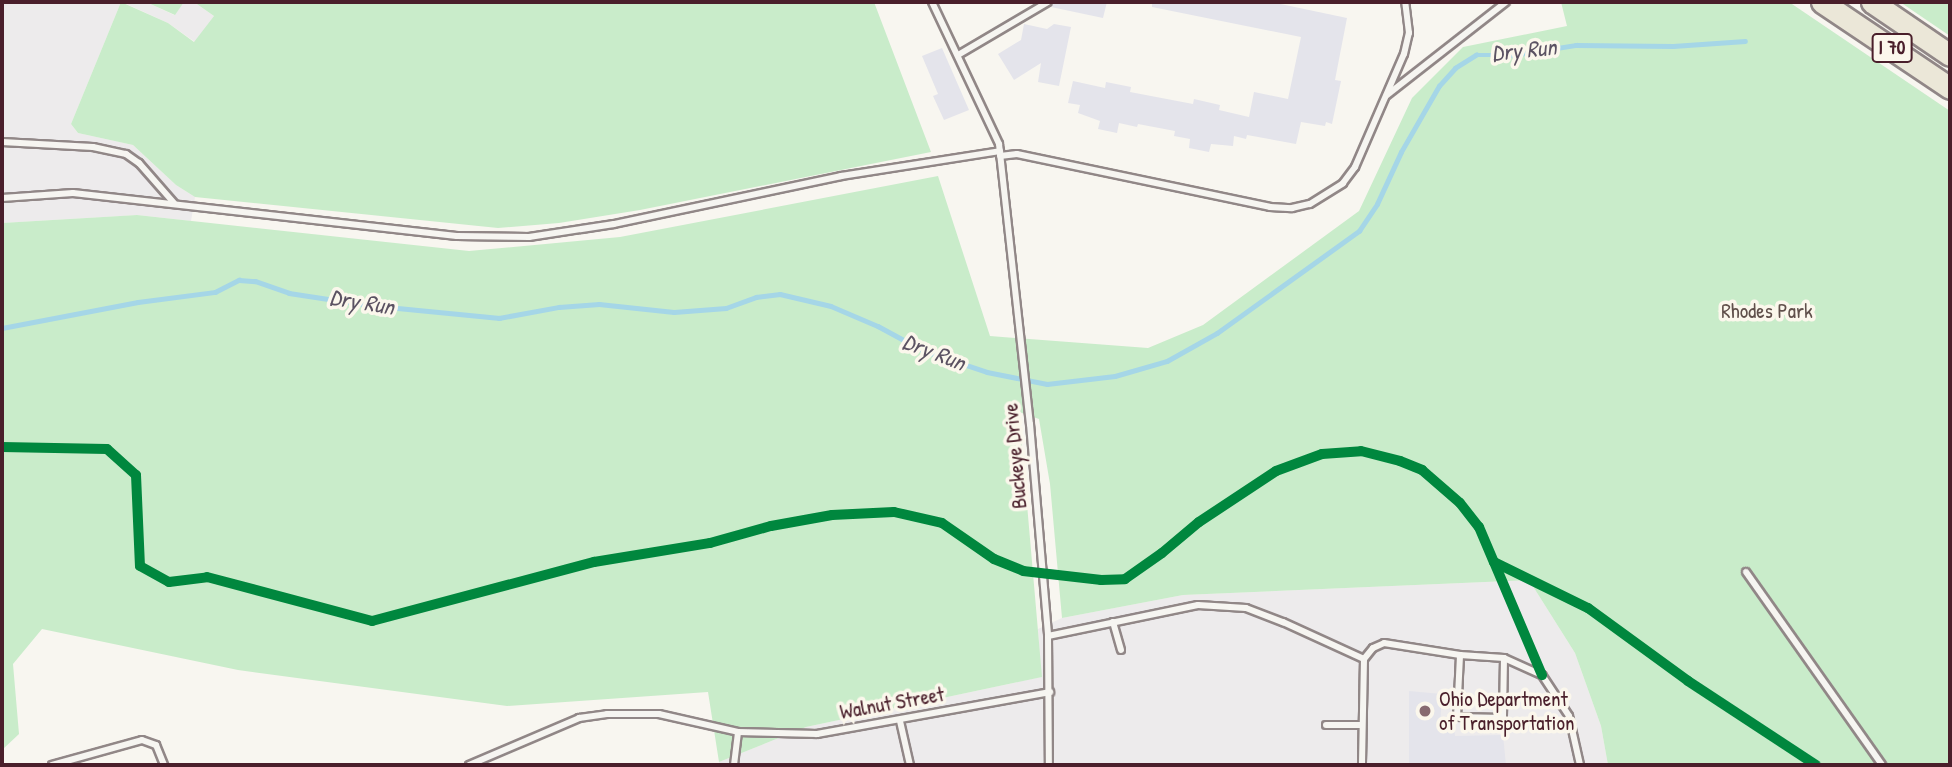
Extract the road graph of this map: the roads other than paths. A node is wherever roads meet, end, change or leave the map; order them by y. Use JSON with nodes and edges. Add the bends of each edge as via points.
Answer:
{"nodes":[{"id":1,"x":932,"y":2,"type":"edge"},
{"id":2,"x":1048,"y":2,"type":"edge"},
{"id":3,"x":1405,"y":2,"type":"edge"},
{"id":4,"x":1506,"y":2,"type":"edge"},
{"id":5,"x":1877,"y":5,"type":"edge"},
{"id":6,"x":1828,"y":6,"type":"edge"},
{"id":7,"x":958,"y":55,"type":"junction"},
{"id":8,"x":1950,"y":55,"type":"edge"},
{"id":9,"x":1950,"y":88,"type":"edge"},
{"id":10,"x":1386,"y":96,"type":"junction"},
{"id":11,"x":2,"y":142,"type":"edge"},
{"id":12,"x":1000,"y":150,"type":"junction"},
{"id":13,"x":2,"y":198,"type":"edge"},
{"id":14,"x":174,"y":203,"type":"junction"},
{"id":15,"x":1746,"y":572,"type":"dead end"},
{"id":16,"x":1113,"y":622,"type":"junction"},
{"id":17,"x":1048,"y":636,"type":"junction"},
{"id":18,"x":1121,"y":650,"type":"dead end"},
{"id":19,"x":1460,"y":655,"type":"junction"},
{"id":20,"x":1504,"y":658,"type":"junction"},
{"id":21,"x":1364,"y":659,"type":"junction"},
{"id":22,"x":1050,"y":692,"type":"junction"},
{"id":23,"x":900,"y":721,"type":"junction"},
{"id":24,"x":1326,"y":725,"type":"dead end"},
{"id":25,"x":1361,"y":725,"type":"junction"},
{"id":26,"x":738,"y":732,"type":"junction"},
{"id":27,"x":52,"y":765,"type":"edge"},
{"id":28,"x":164,"y":765,"type":"edge"},
{"id":29,"x":469,"y":765,"type":"edge"},
{"id":30,"x":734,"y":765,"type":"edge"},
{"id":31,"x":910,"y":765,"type":"edge"},
{"id":32,"x":1049,"y":765,"type":"edge"},
{"id":33,"x":1362,"y":765,"type":"edge"},
{"id":34,"x":1580,"y":765,"type":"edge"},
{"id":35,"x":1882,"y":765,"type":"edge"}],
"edges":[{"from":1,"to":7,"type":"lane","name":"Buckeye Drive"},
{"from":2,"to":7,"type":"lane"},
{"from":3,"to":10,"type":"lane","via":[[1409,33]]},
{"from":4,"to":10,"type":"lane"},
{"from":5,"to":8,"type":"highway","number":"I 70"},
{"from":6,"to":9,"type":"highway","number":"I 70"},
{"from":7,"to":12,"type":"lane","name":"Buckeye Drive"},
{"from":10,"to":12,"type":"lane","via":[[1356,167],[1343,183],[1310,204],[1292,208]]},
{"from":11,"to":14,"type":"lane","via":[[93,147],[126,154]]},
{"from":12,"to":14,"type":"lane","via":[[529,237],[457,236]]},
{"from":12,"to":17,"type":"lane","name":"Buckeye Drive"},
{"from":13,"to":14,"type":"lane","via":[[74,193]]},
{"from":15,"to":35,"type":"lane"},
{"from":16,"to":17,"type":"lane"},
{"from":16,"to":18,"type":"lane"},
{"from":16,"to":21,"type":"lane","via":[[1198,605],[1246,608]]},
{"from":17,"to":22,"type":"lane","name":"Buckeye Drive"},
{"from":19,"to":20,"type":"lane"},
{"from":19,"to":20,"type":"lane","via":[[1457,717],[1503,718]]},
{"from":19,"to":21,"type":"lane","via":[[1384,643]]},
{"from":20,"to":34,"type":"lane","via":[[1542,676],[1569,716]]},
{"from":21,"to":25,"type":"lane"},
{"from":22,"to":23,"type":"lane","name":"Walnut Street"},
{"from":22,"to":32,"type":"lane","name":"Buckeye Drive"},
{"from":23,"to":26,"type":"lane","name":"Walnut Street","via":[[817,734]]},
{"from":23,"to":31,"type":"lane"},
{"from":24,"to":25,"type":"lane"},
{"from":25,"to":33,"type":"lane"},
{"from":26,"to":29,"type":"lane","name":"Walnut Street","via":[[659,714],[607,714],[579,718]]},
{"from":26,"to":30,"type":"lane"},
{"from":27,"to":28,"type":"lane","via":[[142,740],[156,746]]}]}
